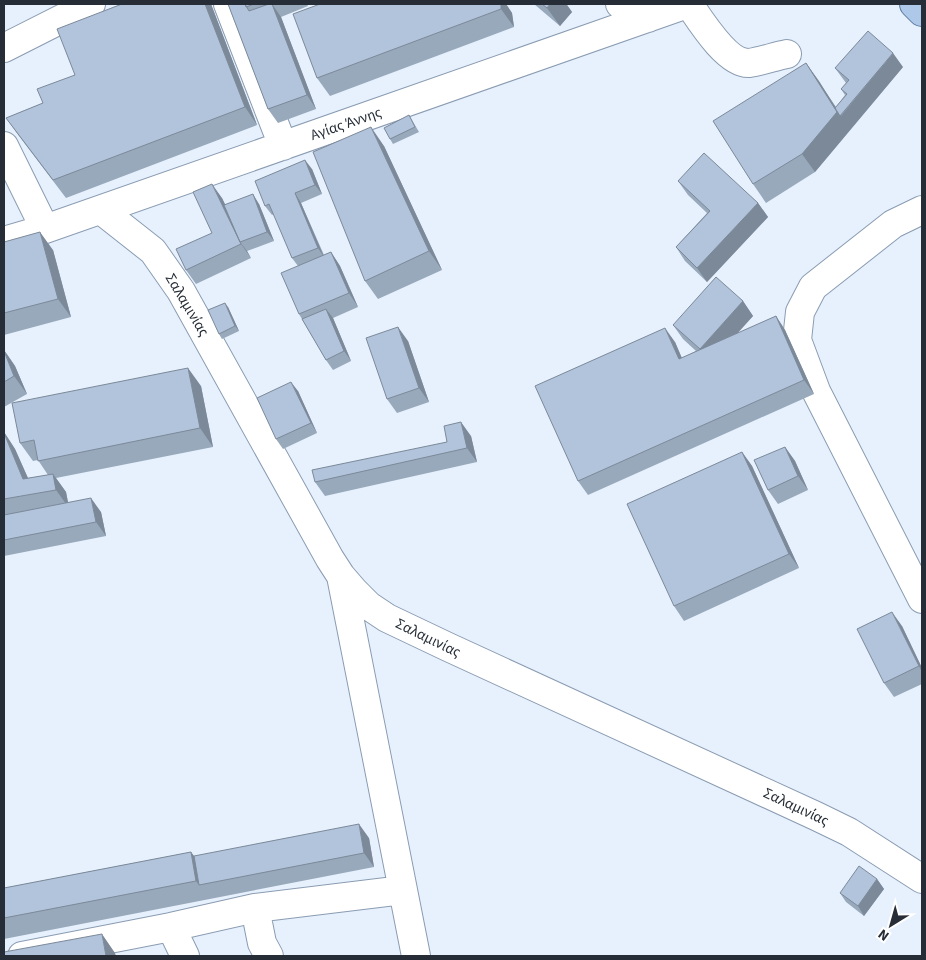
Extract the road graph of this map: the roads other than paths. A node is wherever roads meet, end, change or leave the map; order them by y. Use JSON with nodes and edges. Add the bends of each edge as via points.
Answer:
{"nodes":[{"id":1,"x":91,"y":4,"type":"edge"},
{"id":2,"x":228,"y":4,"type":"edge"},
{"id":3,"x":620,"y":4,"type":"edge"},
{"id":4,"x":688,"y":4,"type":"edge"},
{"id":5,"x":914,"y":4,"type":"edge"},
{"id":6,"x":922,"y":12,"type":"edge"},
{"id":7,"x":648,"y":18,"type":"junction"},
{"id":8,"x":4,"y":48,"type":"edge"},
{"id":9,"x":787,"y":54,"type":"dead end"},
{"id":10,"x":4,"y":146,"type":"edge"},
{"id":11,"x":283,"y":146,"type":"junction"},
{"id":12,"x":101,"y":210,"type":"junction"},
{"id":13,"x":922,"y":210,"type":"edge"},
{"id":14,"x":45,"y":229,"type":"junction"},
{"id":15,"x":4,"y":241,"type":"edge"},
{"id":16,"x":341,"y":576,"type":"junction"},
{"id":17,"x":922,"y":599,"type":"edge"},
{"id":18,"x":922,"y":879,"type":"edge"},
{"id":19,"x":402,"y":890,"type":"junction"},
{"id":20,"x":255,"y":908,"type":"junction"},
{"id":21,"x":171,"y":927,"type":"junction"},
{"id":22,"x":22,"y":956,"type":"edge"},
{"id":23,"x":185,"y":956,"type":"edge"},
{"id":24,"x":269,"y":956,"type":"edge"},
{"id":25,"x":416,"y":956,"type":"edge"}],
"edges":[{"from":1,"to":8,"type":"street"},
{"from":2,"to":11,"type":"street"},
{"from":3,"to":7,"type":"street","via":[[632,7]]},
{"from":4,"to":7,"type":"street","name":"Αγίας Άννης"},
{"from":4,"to":9,"type":"street","via":[[711,35],[734,58],[747,63]]},
{"from":5,"to":6,"type":"main road"},
{"from":7,"to":11,"type":"street","name":"Αγίας Άννης"},
{"from":10,"to":14,"type":"street"},
{"from":11,"to":12,"type":"street","name":"Αγίας Άννης"},
{"from":12,"to":14,"type":"street","name":"Αγίας Άννης"},
{"from":12,"to":16,"type":"street","name":"Σαλαμινίας","via":[[153,251],[181,290]]},
{"from":13,"to":17,"type":"street","via":[[893,224],[812,287],[800,312],[797,340],[816,391]]},
{"from":14,"to":15,"type":"street","name":"Αγίας Άννης"},
{"from":16,"to":18,"type":"street","name":"Σαλαμινίας","via":[[369,606],[387,618],[849,832]]},
{"from":16,"to":19,"type":"street"},
{"from":19,"to":20,"type":"street"},
{"from":19,"to":25,"type":"street"},
{"from":20,"to":21,"type":"street"},
{"from":20,"to":24,"type":"street","via":[[262,943]]},
{"from":21,"to":22,"type":"street"},
{"from":21,"to":23,"type":"street"}]}
